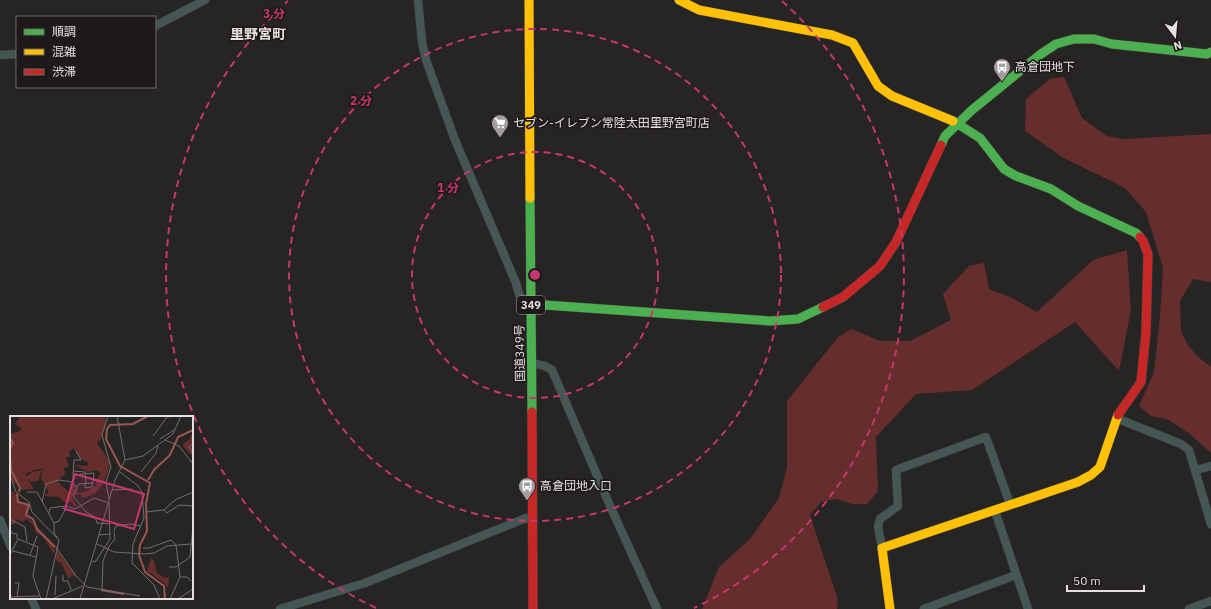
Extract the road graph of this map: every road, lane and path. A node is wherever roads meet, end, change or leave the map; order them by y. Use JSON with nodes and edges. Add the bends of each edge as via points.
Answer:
{"nodes":[{"id":1,"x":205,"y":0,"type":"edge"},
{"id":2,"x":418,"y":0,"type":"edge"},
{"id":3,"x":529,"y":0,"type":"edge"},
{"id":4,"x":679,"y":0,"type":"edge"},
{"id":5,"x":156,"y":25,"type":"edge"},
{"id":6,"x":1211,"y":52,"type":"edge"},
{"id":7,"x":16,"y":54,"type":"edge"},
{"id":8,"x":0,"y":55,"type":"edge"},
{"id":9,"x":958,"y":123,"type":"junction"},
{"id":10,"x":532,"y":304,"type":"junction"},
{"id":11,"x":533,"y":363,"type":"junction"},
{"id":12,"x":1116,"y":418,"type":"junction"},
{"id":13,"x":1211,"y":466,"type":"edge"},
{"id":14,"x":1196,"y":470,"type":"junction"},
{"id":15,"x":1010,"y":504,"type":"junction"},
{"id":16,"x":995,"y":511,"type":"junction"},
{"id":17,"x":533,"y":519,"type":"junction"},
{"id":18,"x":0,"y":520,"type":"edge"},
{"id":19,"x":1211,"y":524,"type":"edge"},
{"id":20,"x":10,"y":545,"type":"edge"},
{"id":21,"x":882,"y":548,"type":"junction"},
{"id":22,"x":1016,"y":575,"type":"junction"},
{"id":23,"x":31,"y":599,"type":"edge"},
{"id":24,"x":1211,"y":601,"type":"edge"},
{"id":25,"x":36,"y":609,"type":"edge"},
{"id":26,"x":280,"y":609,"type":"edge"},
{"id":27,"x":533,"y":609,"type":"edge"},
{"id":28,"x":657,"y":609,"type":"edge"},
{"id":29,"x":890,"y":609,"type":"edge"},
{"id":30,"x":924,"y":609,"type":"edge"},
{"id":31,"x":1028,"y":609,"type":"edge"},
{"id":32,"x":1189,"y":609,"type":"edge"}],
"edges":[{"from":1,"to":5,"type":"street"},
{"from":2,"to":10,"type":"street","via":[[426,60],[455,140],[520,296],[524,302]]},
{"from":3,"to":10,"type":"main road","name":"国道349号","number":"349"},
{"from":4,"to":9,"type":"main road","via":[[699,10],[832,35],[853,43],[878,86],[892,96]]},
{"from":6,"to":9,"type":"main road","via":[[1207,54],[1112,44],[1094,39],[1068,40],[1041,54]]},
{"from":7,"to":8,"type":"street"},
{"from":9,"to":10,"type":"main road","via":[[945,136],[896,242],[880,266],[843,297],[798,319],[770,320]]},
{"from":9,"to":12,"type":"main road","via":[[980,138],[1004,168],[1016,176],[1051,189],[1078,206],[1136,233],[1143,241],[1148,254],[1148,270],[1141,382]]},
{"from":10,"to":11,"type":"main road","name":"国道349号","number":"349"},
{"from":11,"to":17,"type":"main road","name":"国道349号","number":"349"},
{"from":11,"to":28,"type":"street","via":[[552,370]]},
{"from":12,"to":14,"type":"street","via":[[1181,444],[1189,450]]},
{"from":12,"to":15,"type":"main road","via":[[1100,467],[1091,475],[1078,482]]},
{"from":13,"to":14,"type":"street"},
{"from":14,"to":19,"type":"street"},
{"from":15,"to":16,"type":"main road"},
{"from":15,"to":21,"type":"street","via":[[986,437],[896,470],[898,506],[880,519],[878,527]]},
{"from":16,"to":21,"type":"main road"},
{"from":16,"to":22,"type":"street"},
{"from":17,"to":26,"type":"street","via":[[526,518],[364,583]]},
{"from":17,"to":27,"type":"main road","name":"国道349号","number":"349"},
{"from":18,"to":20,"type":"street"},
{"from":21,"to":29,"type":"main road"},
{"from":22,"to":30,"type":"street"},
{"from":22,"to":31,"type":"street"},
{"from":23,"to":25,"type":"street"},
{"from":24,"to":32,"type":"street"}]}
